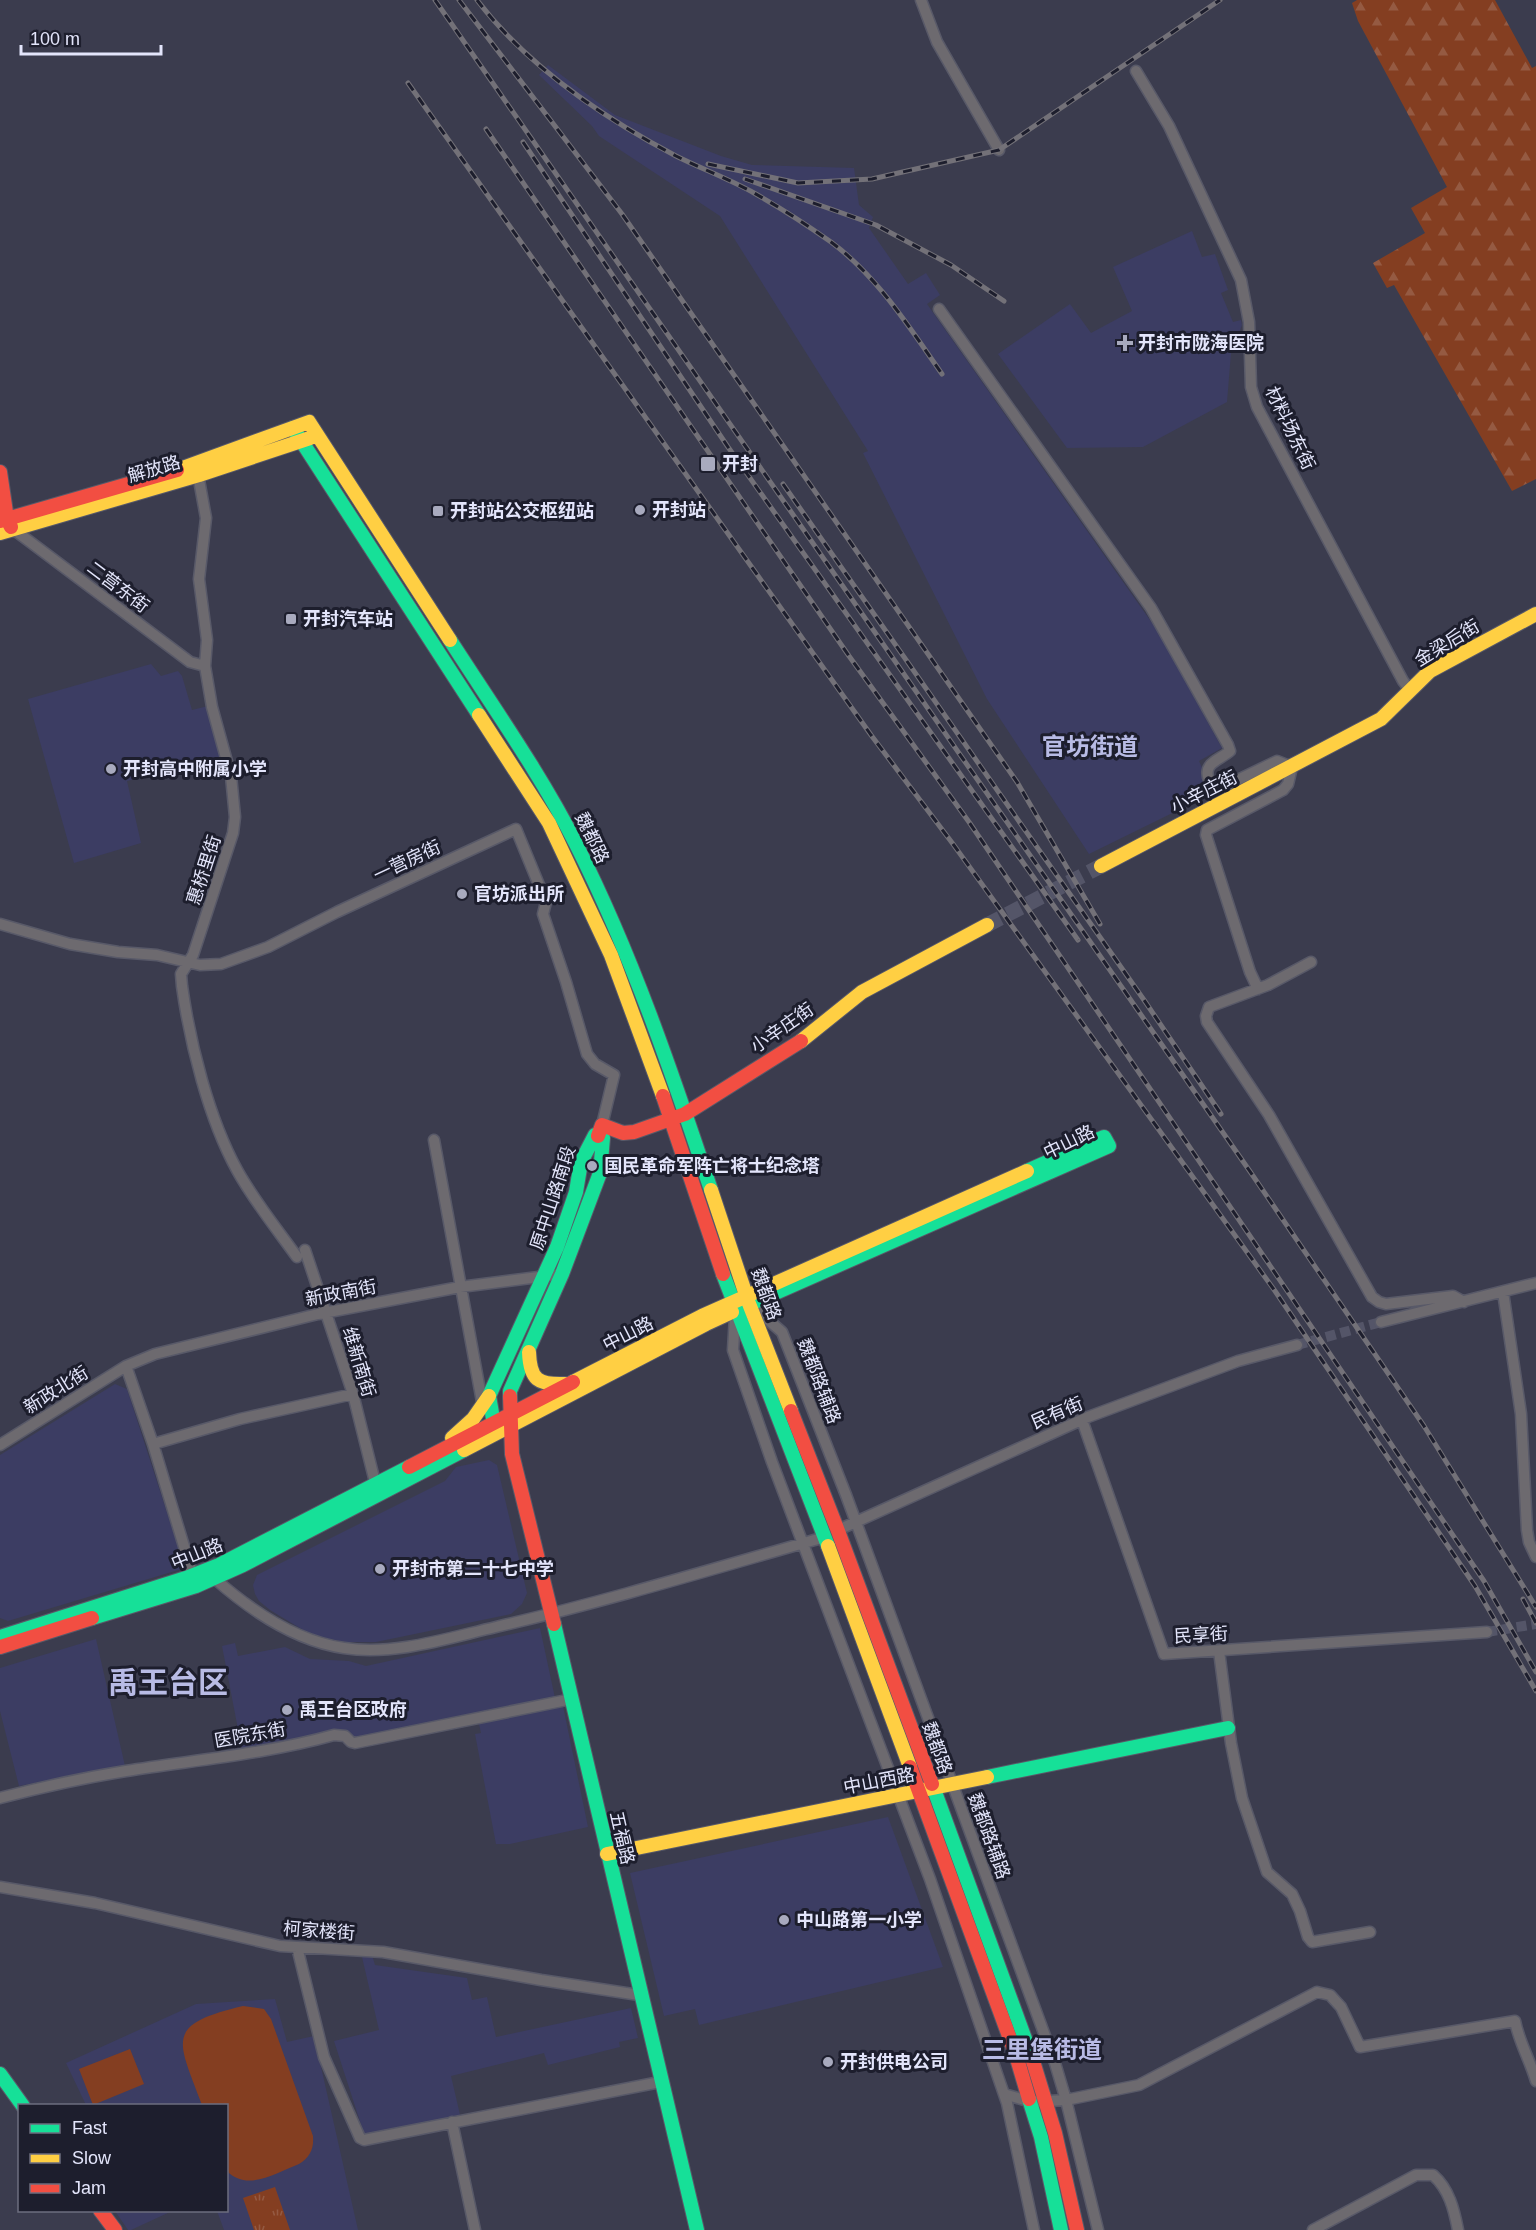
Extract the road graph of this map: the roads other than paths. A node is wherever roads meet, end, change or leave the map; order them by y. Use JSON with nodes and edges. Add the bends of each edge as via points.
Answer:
{"nodes":[{"id":1,"x":921,"y":0,"type":"edge"},
{"id":2,"x":1136,"y":71,"type":"dead end"},
{"id":3,"x":999,"y":150,"type":"dead end"},
{"id":4,"x":939,"y":309,"type":"dead end"},
{"id":5,"x":309,"y":422,"type":"joint"},
{"id":6,"x":293,"y":428,"type":"junction"},
{"id":7,"x":317,"y":436,"type":"junction"},
{"id":8,"x":302,"y":442,"type":"junction"},
{"id":9,"x":197,"y":470,"type":"junction"},
{"id":10,"x":0,"y":472,"type":"edge"},
{"id":11,"x":5,"y":525,"type":"edge"},
{"id":12,"x":1536,"y":614,"type":"edge"},
{"id":13,"x":205,"y":666,"type":"junction"},
{"id":14,"x":1410,"y":690,"type":"junction"},
{"id":15,"x":1292,"y":767,"type":"junction"},
{"id":16,"x":1101,"y":866,"type":"tunnel mouth"},
{"id":17,"x":0,"y":924,"type":"edge"},
{"id":18,"x":987,"y":924,"type":"tunnel mouth"},
{"id":19,"x":1311,"y":962,"type":"dead end"},
{"id":20,"x":189,"y":963,"type":"junction"},
{"id":21,"x":1258,"y":989,"type":"junction"},
{"id":22,"x":678,"y":1117,"type":"junction"},
{"id":23,"x":600,"y":1130,"type":"junction"},
{"id":24,"x":434,"y":1140,"type":"dead end"},
{"id":25,"x":301,"y":1254,"type":"joint"},
{"id":26,"x":562,"y":1274,"type":"junction"},
{"id":27,"x":546,"y":1276,"type":"junction"},
{"id":28,"x":1536,"y":1283,"type":"edge"},
{"id":29,"x":460,"y":1287,"type":"junction"},
{"id":30,"x":1503,"y":1292,"type":"junction"},
{"id":31,"x":748,"y":1299,"type":"junction"},
{"id":32,"x":1464,"y":1302,"type":"junction"},
{"id":33,"x":734,"y":1306,"type":"junction"},
{"id":34,"x":327,"y":1312,"type":"junction"},
{"id":35,"x":1381,"y":1322,"type":"tunnel mouth"},
{"id":36,"x":1297,"y":1345,"type":"tunnel mouth"},
{"id":37,"x":529,"y":1351,"type":"junction"},
{"id":38,"x":128,"y":1365,"type":"junction"},
{"id":39,"x":571,"y":1383,"type":"junction"},
{"id":40,"x":353,"y":1394,"type":"junction"},
{"id":41,"x":486,"y":1402,"type":"junction"},
{"id":42,"x":1082,"y":1420,"type":"junction"},
{"id":43,"x":510,"y":1421,"type":"junction"},
{"id":44,"x":495,"y":1429,"type":"junction"},
{"id":45,"x":153,"y":1444,"type":"junction"},
{"id":46,"x":0,"y":1445,"type":"edge"},
{"id":47,"x":512,"y":1454,"type":"junction"},
{"id":48,"x":422,"y":1462,"type":"junction"},
{"id":49,"x":376,"y":1486,"type":"junction"},
{"id":50,"x":856,"y":1523,"type":"junction"},
{"id":51,"x":838,"y":1530,"type":"junction"},
{"id":52,"x":825,"y":1537,"type":"junction"},
{"id":53,"x":803,"y":1544,"type":"junction"},
{"id":54,"x":1536,"y":1557,"type":"edge"},
{"id":55,"x":193,"y":1576,"type":"junction"},
{"id":56,"x":214,"y":1578,"type":"junction"},
{"id":57,"x":553,"y":1614,"type":"junction"},
{"id":58,"x":1487,"y":1632,"type":"tunnel mouth"},
{"id":59,"x":0,"y":1636,"type":"edge"},
{"id":60,"x":0,"y":1647,"type":"edge"},
{"id":61,"x":1219,"y":1651,"type":"junction"},
{"id":62,"x":572,"y":1699,"type":"junction"},
{"id":63,"x":1228,"y":1728,"type":"junction"},
{"id":64,"x":952,"y":1784,"type":"junction"},
{"id":65,"x":933,"y":1788,"type":"junction"},
{"id":66,"x":918,"y":1791,"type":"junction"},
{"id":67,"x":899,"y":1795,"type":"junction"},
{"id":68,"x":0,"y":1798,"type":"edge"},
{"id":69,"x":607,"y":1854,"type":"junction"},
{"id":70,"x":0,"y":1887,"type":"edge"},
{"id":71,"x":1370,"y":1932,"type":"dead end"},
{"id":72,"x":297,"y":1947,"type":"junction"},
{"id":73,"x":639,"y":1995,"type":"junction"},
{"id":74,"x":0,"y":2074,"type":"edge"},
{"id":75,"x":1536,"y":2081,"type":"edge"},
{"id":76,"x":660,"y":2082,"type":"junction"},
{"id":77,"x":1004,"y":2094,"type":"junction"},
{"id":78,"x":1066,"y":2100,"type":"junction"},
{"id":79,"x":1046,"y":2101,"type":"junction"},
{"id":80,"x":1031,"y":2102,"type":"junction"},
{"id":81,"x":22,"y":2104,"type":"edge"},
{"id":82,"x":452,"y":2122,"type":"junction"},
{"id":83,"x":101,"y":2212,"type":"edge"},
{"id":84,"x":115,"y":2230,"type":"edge"},
{"id":85,"x":475,"y":2230,"type":"edge"},
{"id":86,"x":697,"y":2230,"type":"edge"},
{"id":87,"x":1034,"y":2230,"type":"edge"},
{"id":88,"x":1061,"y":2230,"type":"edge"},
{"id":89,"x":1077,"y":2230,"type":"edge"},
{"id":90,"x":1098,"y":2230,"type":"edge"},
{"id":91,"x":1313,"y":2230,"type":"edge"},
{"id":92,"x":1458,"y":2230,"type":"edge"}],
"edges":[{"from":1,"to":3,"type":"street","via":[[937,42]]},
{"from":2,"to":14,"type":"street","name":"材料场东街","via":[[1170,126],[1241,280],[1249,322],[1251,387],[1257,406]]},
{"from":4,"to":15,"type":"street","via":[[1151,608],[1228,745],[1228,753],[1207,769],[1211,784],[1219,789],[1277,761]]},
{"from":5,"to":6,"type":"main road","name":"解放路"},
{"from":5,"to":7,"type":"main road","name":"魏都路"},
{"from":6,"to":8,"type":"main road","name":"魏都路"},
{"from":6,"to":9,"type":"main road","name":"解放路"},
{"from":7,"to":8,"type":"main road","name":"解放路"},
{"from":7,"to":22,"type":"main road","name":"魏都路","via":[[562,815],[625,948]]},
{"from":8,"to":9,"type":"main road","name":"解放路"},
{"from":8,"to":22,"type":"main road","name":"魏都路","via":[[549,823],[611,955],[652,1062]]},
{"from":9,"to":11,"type":"main road","name":"解放路"},
{"from":9,"to":13,"type":"street","name":"惠桥里街","via":[[206,518],[199,579],[207,640]]},
{"from":10,"to":11,"type":"main road"},
{"from":11,"to":13,"type":"street","name":"二营东街","via":[[190,662]]},
{"from":12,"to":14,"type":"main road","name":"金梁后街","via":[[1430,671]]},
{"from":13,"to":20,"type":"street","name":"惠桥里街","via":[[231,776],[235,817]]},
{"from":14,"to":15,"type":"main road","name":"金梁后街","via":[[1381,719]]},
{"from":15,"to":16,"type":"main road","name":"小辛庄街"},
{"from":15,"to":21,"type":"street","via":[[1283,790],[1207,830],[1206,835]]},
{"from":17,"to":20,"type":"street","name":"一营房街","via":[[70,944]]},
{"from":18,"to":22,"type":"main road","name":"小辛庄街","via":[[862,992],[799,1042]]},
{"from":19,"to":21,"type":"street"},
{"from":20,"to":23,"type":"street","name":"一营房街","via":[[212,965],[268,946],[516,829],[546,902],[543,914],[587,1054],[614,1075]]},
{"from":20,"to":25,"type":"street","name":"惠桥里街","via":[[182,974],[184,1006],[203,1083],[223,1140],[237,1171]]},
{"from":21,"to":32,"type":"street","via":[[1209,1007],[1207,1022],[1269,1115],[1372,1297],[1386,1304],[1453,1296]]},
{"from":22,"to":23,"type":"main road","name":"小辛庄街","via":[[634,1132]]},
{"from":22,"to":31,"type":"main road","name":"魏都路"},
{"from":22,"to":33,"type":"main road","name":"魏都路"},
{"from":23,"to":26,"type":"main road","name":"原中山路南段","via":[[600,1173]]},
{"from":23,"to":27,"type":"main road","name":"原中山路南段","via":[[581,1162],[576,1192]]},
{"from":24,"to":29,"type":"street"},
{"from":25,"to":34,"type":"street","name":"维新南街"},
{"from":26,"to":27,"type":"street","name":"新政南街"},
{"from":26,"to":37,"type":"main road","name":"原中山路南段"},
{"from":27,"to":29,"type":"street","name":"新政南街"},
{"from":27,"to":41,"type":"main road","name":"原中山路南段"},
{"from":28,"to":30,"type":"street"},
{"from":29,"to":34,"type":"street","name":"新政南街"},
{"from":29,"to":41,"type":"street"},
{"from":30,"to":32,"type":"street"},
{"from":30,"to":54,"type":"street","via":[[1521,1414],[1527,1530]]},
{"from":31,"to":31,"type":"main road","name":"中山路","via":[[1109,1146],[1104,1137]]},
{"from":31,"to":33,"type":"main road","name":"中山路"},
{"from":31,"to":50,"type":"street","name":"魏都路辅路","via":[[782,1332]]},
{"from":31,"to":51,"type":"main road","name":"魏都路"},
{"from":32,"to":35,"type":"street"},
{"from":33,"to":39,"type":"main road","name":"中山路"},
{"from":33,"to":43,"type":"main road","name":"中山路"},
{"from":33,"to":52,"type":"main road","name":"魏都路"},
{"from":33,"to":53,"type":"street","via":[[733,1350]]},
{"from":34,"to":38,"type":"street","name":"新政南街","via":[[155,1354]]},
{"from":34,"to":40,"type":"street","name":"维新南街"},
{"from":36,"to":42,"type":"street","name":"民有街","via":[[1197,1375]]},
{"from":37,"to":39,"type":"main road","via":[[533,1377],[541,1383]]},
{"from":37,"to":43,"type":"main road","name":"原中山路南段","via":[[510,1391]]},
{"from":38,"to":45,"type":"street"},
{"from":38,"to":46,"type":"street","name":"新政北街"},
{"from":39,"to":43,"type":"main road","name":"中山路"},
{"from":40,"to":45,"type":"street","via":[[240,1419]]},
{"from":40,"to":49,"type":"street","name":"维新南街"},
{"from":41,"to":44,"type":"main road"},
{"from":41,"to":48,"type":"main road","name":"原中山路南段","via":[[465,1428]]},
{"from":42,"to":50,"type":"street","name":"民有街"},
{"from":42,"to":61,"type":"street","name":"民享街","via":[[1164,1654]]},
{"from":43,"to":44,"type":"main road","name":"中山路"},
{"from":43,"to":47,"type":"main road","name":"原中山路南段"},
{"from":44,"to":47,"type":"main road"},
{"from":44,"to":48,"type":"main road","name":"中山路"},
{"from":44,"to":56,"type":"main road","name":"中山路"},
{"from":45,"to":55,"type":"street"},
{"from":47,"to":57,"type":"main road","name":"五福路"},
{"from":48,"to":49,"type":"main road","name":"中山路"},
{"from":49,"to":55,"type":"main road","name":"中山路"},
{"from":50,"to":51,"type":"street","name":"民有街"},
{"from":50,"to":64,"type":"street","name":"魏都路辅路"},
{"from":51,"to":65,"type":"main road","name":"魏都路"},
{"from":52,"to":53,"type":"street"},
{"from":52,"to":66,"type":"main road","name":"魏都路"},
{"from":53,"to":57,"type":"street"},
{"from":53,"to":67,"type":"street"},
{"from":55,"to":59,"type":"main road","name":"中山路"},
{"from":56,"to":57,"type":"street","via":[[235,1597],[300,1635],[346,1648],[381,1650],[414,1645]]},
{"from":56,"to":60,"type":"main road","name":"中山路"},
{"from":57,"to":62,"type":"main road","name":"五福路"},
{"from":58,"to":61,"type":"street","name":"民享街"},
{"from":61,"to":63,"type":"street"},
{"from":62,"to":68,"type":"street","name":"医院东街","via":[[355,1743],[334,1735],[266,1750],[65,1782]]},
{"from":62,"to":69,"type":"main road","name":"五福路"},
{"from":63,"to":64,"type":"main road","name":"中山西路"},
{"from":63,"to":71,"type":"street","via":[[1242,1798],[1267,1872],[1292,1894],[1308,1937],[1316,1943]]},
{"from":64,"to":65,"type":"main road","name":"中山西路"},
{"from":64,"to":78,"type":"street","name":"魏都路辅路"},
{"from":65,"to":66,"type":"main road","name":"中山西路"},
{"from":65,"to":79,"type":"main road","name":"魏都路"},
{"from":66,"to":67,"type":"main road","name":"中山西路"},
{"from":66,"to":80,"type":"main road","name":"魏都路"},
{"from":67,"to":69,"type":"main road","name":"中山西路"},
{"from":67,"to":77,"type":"street"},
{"from":69,"to":73,"type":"main road","name":"五福路"},
{"from":70,"to":72,"type":"street","name":"柯家楼街","via":[[95,1903],[256,1942]]},
{"from":72,"to":73,"type":"street","name":"柯家楼街","via":[[383,1952]]},
{"from":72,"to":82,"type":"street","via":[[324,2057],[360,2138]]},
{"from":73,"to":76,"type":"main road","name":"五福路"},
{"from":74,"to":81,"type":"main road"},
{"from":75,"to":78,"type":"street","via":[[1515,2021],[1360,2047],[1341,2007],[1330,1995],[1317,1992],[1139,2085]]},
{"from":76,"to":82,"type":"street"},
{"from":76,"to":86,"type":"main road","name":"五福路"},
{"from":77,"to":80,"type":"street"},
{"from":77,"to":87,"type":"street"},
{"from":78,"to":79,"type":"street"},
{"from":78,"to":90,"type":"street","name":"魏都路辅路"},
{"from":79,"to":80,"type":"street"},
{"from":79,"to":89,"type":"main road","name":"魏都路"},
{"from":80,"to":88,"type":"main road","name":"魏都路"},
{"from":82,"to":85,"type":"street"},
{"from":83,"to":84,"type":"main road"},
{"from":91,"to":92,"type":"street","via":[[1416,2175],[1433,2175],[1447,2191]]}]}
